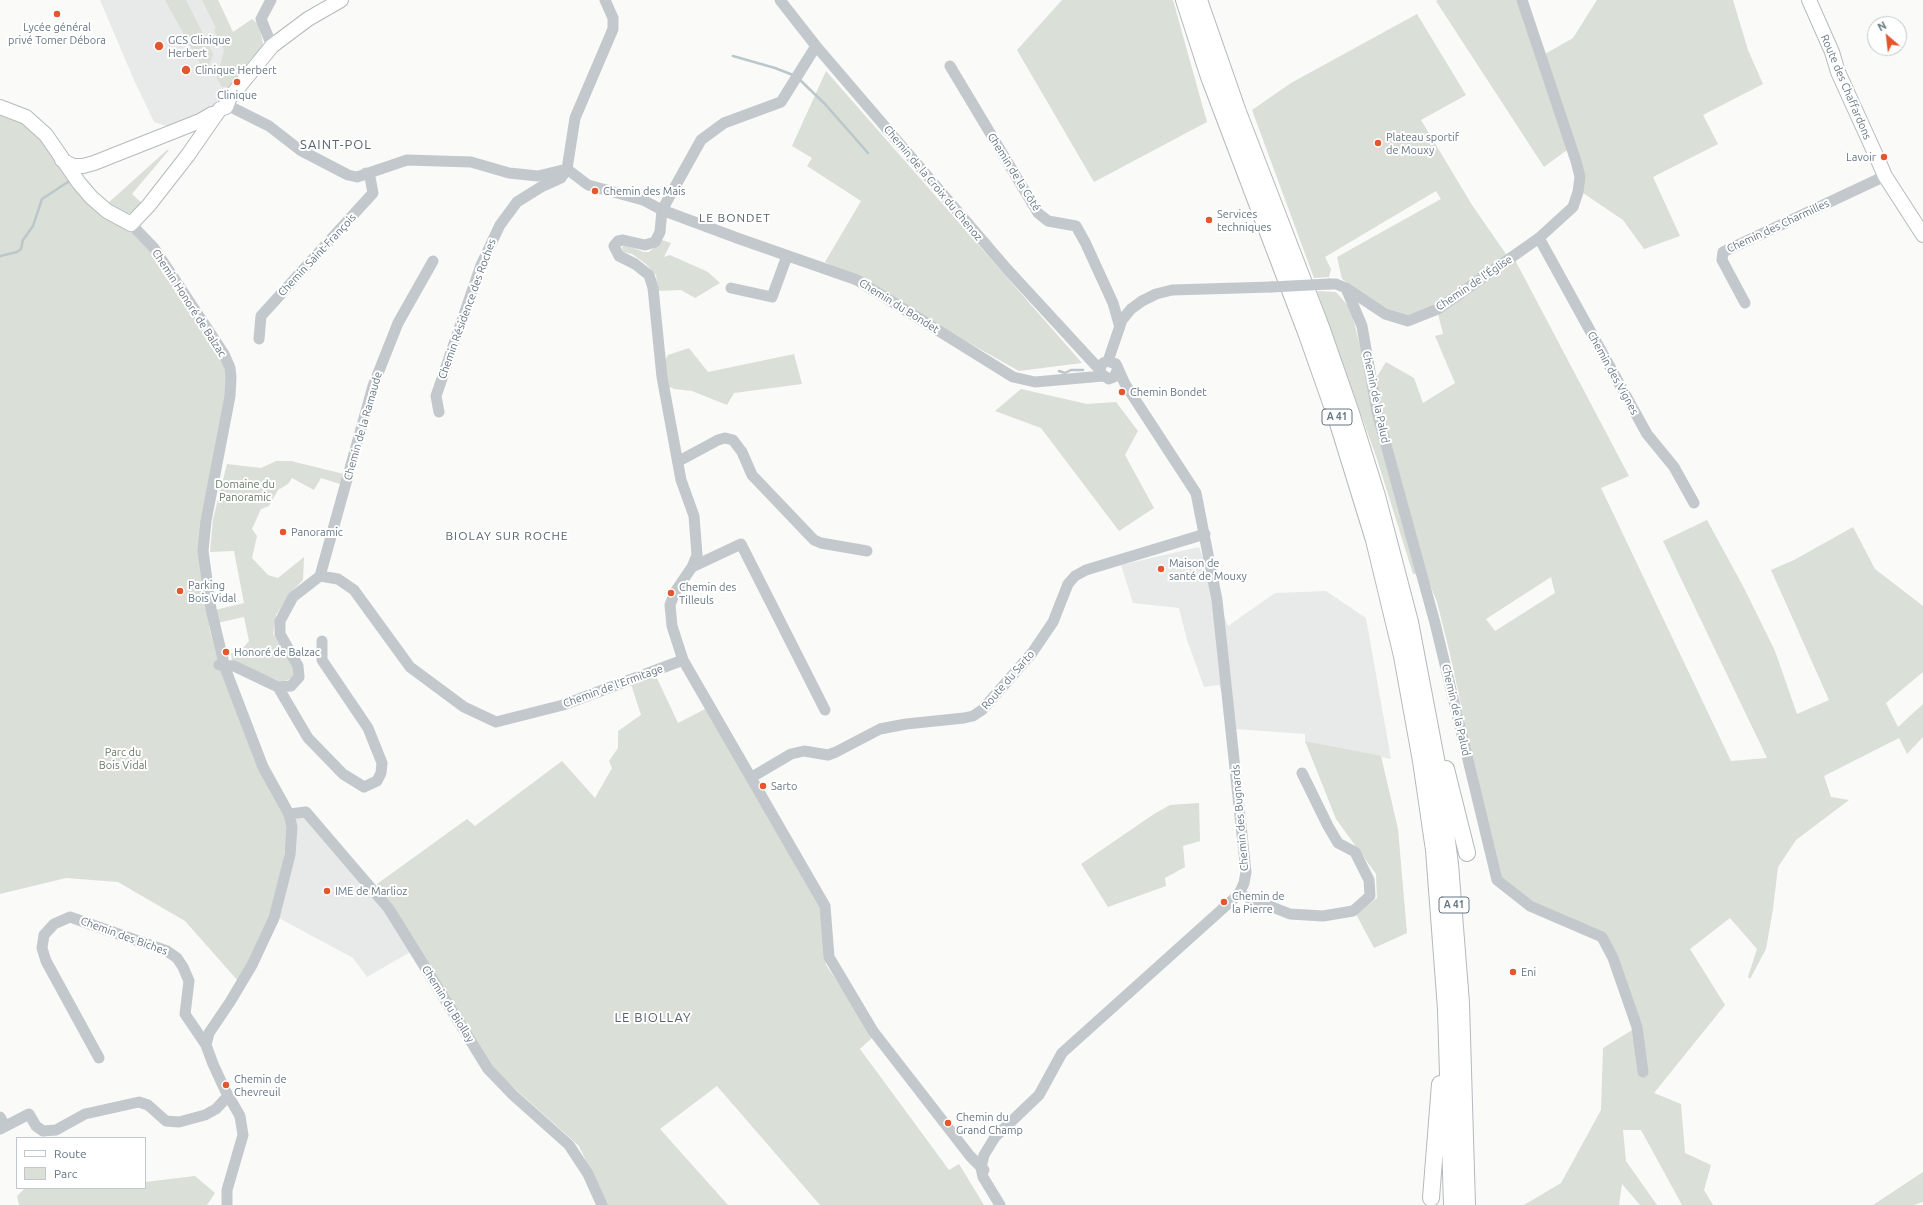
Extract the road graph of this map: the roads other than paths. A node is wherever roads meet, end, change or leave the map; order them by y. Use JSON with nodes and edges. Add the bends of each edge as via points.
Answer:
{"nodes":[{"id":1,"x":271,"y":0,"type":"edge"},
{"id":2,"x":341,"y":0,"type":"edge"},
{"id":3,"x":605,"y":0,"type":"edge"},
{"id":4,"x":780,"y":0,"type":"edge"},
{"id":5,"x":1184,"y":0,"type":"edge"},
{"id":6,"x":1199,"y":0,"type":"edge"},
{"id":7,"x":1522,"y":0,"type":"edge"},
{"id":8,"x":1809,"y":0,"type":"edge"},
{"id":9,"x":272,"y":46,"type":"junction"},
{"id":10,"x":816,"y":46,"type":"junction"},
{"id":11,"x":950,"y":66,"type":"dead end"},
{"id":12,"x":221,"y":106,"type":"junction"},
{"id":13,"x":0,"y":107,"type":"edge"},
{"id":14,"x":65,"y":163,"type":"junction"},
{"id":15,"x":567,"y":169,"type":"junction"},
{"id":16,"x":366,"y":173,"type":"junction"},
{"id":17,"x":1885,"y":176,"type":"junction"},
{"id":18,"x":662,"y":210,"type":"junction"},
{"id":19,"x":125,"y":221,"type":"junction"},
{"id":20,"x":1923,"y":235,"type":"edge"},
{"id":21,"x":1539,"y":238,"type":"junction"},
{"id":22,"x":787,"y":256,"type":"junction"},
{"id":23,"x":433,"y":260,"type":"dead end"},
{"id":24,"x":731,"y":288,"type":"dead end"},
{"id":25,"x":1346,"y":288,"type":"junction"},
{"id":26,"x":1745,"y":303,"type":"dead end"},
{"id":27,"x":1120,"y":324,"type":"junction"},
{"id":28,"x":259,"y":339,"type":"dead end"},
{"id":29,"x":1108,"y":367,"type":"junction"},
{"id":30,"x":439,"y":412,"type":"dead end"},
{"id":31,"x":679,"y":461,"type":"junction"},
{"id":32,"x":1694,"y":503,"type":"dead end"},
{"id":33,"x":1205,"y":534,"type":"junction"},
{"id":34,"x":867,"y":551,"type":"dead end"},
{"id":35,"x":692,"y":567,"type":"junction"},
{"id":36,"x":320,"y":576,"type":"junction"},
{"id":37,"x":322,"y":641,"type":"dead end"},
{"id":38,"x":1417,"y":657,"type":"junction"},
{"id":39,"x":683,"y":660,"type":"junction"},
{"id":40,"x":225,"y":666,"type":"junction"},
{"id":41,"x":278,"y":687,"type":"junction"},
{"id":42,"x":825,"y":710,"type":"dead end"},
{"id":43,"x":1302,"y":773,"type":"dead end"},
{"id":44,"x":752,"y":777,"type":"junction"},
{"id":45,"x":291,"y":815,"type":"junction"},
{"id":46,"x":1467,"y":853,"type":"dead end"},
{"id":47,"x":1239,"y":894,"type":"junction"},
{"id":48,"x":1446,"y":1009,"type":"junction"},
{"id":49,"x":189,"y":1020,"type":"junction"},
{"id":50,"x":208,"y":1033,"type":"junction"},
{"id":51,"x":206,"y":1045,"type":"junction"},
{"id":52,"x":99,"y":1058,"type":"dead end"},
{"id":53,"x":1643,"y":1072,"type":"dead end"},
{"id":54,"x":230,"y":1100,"type":"junction"},
{"id":55,"x":2,"y":1124,"type":"edge"},
{"id":56,"x":983,"y":1170,"type":"junction"},
{"id":57,"x":1431,"y":1198,"type":"dead end"},
{"id":58,"x":227,"y":1205,"type":"edge"},
{"id":59,"x":602,"y":1205,"type":"edge"},
{"id":60,"x":1000,"y":1205,"type":"edge"},
{"id":61,"x":1452,"y":1205,"type":"edge"},
{"id":62,"x":1467,"y":1205,"type":"edge"}],
"edges":[{"from":1,"to":9,"type":"street","via":[[261,19]]},
{"from":2,"to":9,"type":"main road","via":[[308,19]]},
{"from":3,"to":15,"type":"street","via":[[613,18],[613,29],[575,118]]},
{"from":4,"to":10,"type":"street","name":"Chemin de la Croix du Chenoz"},
{"from":5,"to":48,"type":"highway","number":"A 41","via":[[1214,91],[1324,381],[1352,465],[1383,576],[1402,656],[1434,850]]},
{"from":6,"to":38,"type":"highway","number":"A 41","via":[[1238,112],[1316,313],[1351,413],[1387,530]]},
{"from":7,"to":21,"type":"street","name":"Chemin de l'Église","via":[[1572,146],[1580,177],[1573,207]]},
{"from":8,"to":17,"type":"main road","name":"Route des Chaffardons"},
{"from":9,"to":12,"type":"main road"},
{"from":10,"to":18,"type":"street","via":[[781,102],[724,123],[701,140]]},
{"from":10,"to":29,"type":"street","name":"Chemin de la Croix du Chenoz","via":[[1007,269],[1090,361]]},
{"from":11,"to":27,"type":"street","name":"Chemin de la Côté","via":[[1038,213],[1048,221],[1076,226]]},
{"from":12,"to":14,"type":"main road","via":[[200,122],[94,163],[83,166]]},
{"from":12,"to":16,"type":"street","via":[[269,126],[300,150],[348,175],[357,177]]},
{"from":12,"to":19,"type":"main road","via":[[188,156],[149,204]]},
{"from":13,"to":14,"type":"main road","via":[[26,117],[46,135]]},
{"from":14,"to":19,"type":"main road","via":[[91,197],[107,211]]},
{"from":15,"to":16,"type":"street","via":[[538,176],[509,173],[471,162],[407,160]]},
{"from":15,"to":18,"type":"street","name":"Chemin du Bondet","via":[[588,185],[643,200]]},
{"from":15,"to":30,"type":"street","name":"Chemin Résidence des Roches","via":[[561,178],[517,202],[500,225],[481,265],[436,396]]},
{"from":16,"to":28,"type":"street","name":"Chemin Saint-François","via":[[370,177],[373,193],[261,316]]},
{"from":17,"to":20,"type":"main road","name":"Route des Chaffardons"},
{"from":17,"to":26,"type":"street","name":"Chemin des Charmilles","via":[[1723,252],[1722,260]]},
{"from":18,"to":22,"type":"street","name":"Chemin du Bondet"},
{"from":18,"to":31,"type":"street","via":[[660,232],[655,242],[645,245],[623,240],[614,246],[619,256],[649,275],[653,288],[662,376]]},
{"from":19,"to":40,"type":"street","name":"Chemin Honoré de Balzac","via":[[154,248],[224,354],[230,368],[230,396],[206,521],[203,551],[211,609]]},
{"from":21,"to":25,"type":"street","name":"Chemin de l'Église","via":[[1438,309],[1408,320],[1385,314]]},
{"from":21,"to":32,"type":"street","name":"Chemin des Vignes","via":[[1647,434],[1674,467]]},
{"from":22,"to":24,"type":"street","via":[[772,297]]},
{"from":22,"to":29,"type":"street","name":"Chemin du Bondet","via":[[857,280],[1012,377],[1035,382],[1086,376]]},
{"from":23,"to":36,"type":"street","name":"Chemin de la Ramaude","via":[[398,323],[373,386]]},
{"from":25,"to":27,"type":"street","name":"Chemin de l'Église","bridge":true,"via":[[1329,284],[1167,292],[1142,301],[1131,309]]},
{"from":25,"to":53,"type":"street","name":"Chemin de la Palud","via":[[1362,326],[1377,412],[1435,623],[1497,880],[1530,906],[1602,937],[1613,958],[1637,1027]]},
{"from":27,"to":29,"type":"street","name":"Chemin de l'Église"},
{"from":29,"to":33,"type":"street","name":"Chemin des Bugnards","via":[[1125,384],[1196,493]]},
{"from":31,"to":34,"type":"street","via":[[718,440],[733,440],[742,452],[752,475],[814,540]]},
{"from":31,"to":35,"type":"street","via":[[696,530],[697,555]]},
{"from":33,"to":44,"type":"street","name":"Route du Sarto","via":[[1086,570],[1075,576],[1068,584],[1053,622],[1032,653],[982,710],[973,716],[880,729],[828,755],[804,751],[791,754]]},
{"from":33,"to":47,"type":"street","name":"Chemin des Bugnards","via":[[1217,600],[1246,872]]},
{"from":35,"to":39,"type":"street","via":[[675,592],[670,606],[672,626]]},
{"from":35,"to":42,"type":"street","via":[[741,544]]},
{"from":36,"to":39,"type":"street","name":"Chemin de l'Ermitage","via":[[338,580],[354,590],[410,667],[464,707],[496,722],[563,705]]},
{"from":36,"to":41,"type":"street","via":[[293,597],[280,621],[280,634],[298,666],[299,677],[291,686]]},
{"from":37,"to":41,"type":"street","via":[[322,660],[368,728],[382,763],[377,781],[364,787],[343,774],[308,738]]},
{"from":38,"to":46,"type":"highway"},
{"from":38,"to":62,"type":"highway","number":"A 41","via":[[1444,816],[1456,925],[1462,1018]]},
{"from":39,"to":44,"type":"street"},
{"from":40,"to":41,"type":"street"},
{"from":40,"to":45,"type":"street","name":"Chemin Honoré de Balzac","via":[[263,767]]},
{"from":43,"to":47,"type":"street","via":[[1338,842],[1355,852],[1370,880],[1370,896],[1353,911],[1323,916],[1290,914]]},
{"from":44,"to":56,"type":"street","via":[[825,906],[829,958],[873,1031]]},
{"from":45,"to":50,"type":"street","name":"Chemin Honoré de Balzac","via":[[290,855],[274,918],[245,977]]},
{"from":45,"to":59,"type":"street","name":"Chemin du Biollay","via":[[306,812],[389,909],[488,1069],[569,1145],[588,1174]]},
{"from":47,"to":56,"type":"street","name":"Chemin des Bugnards","via":[[1062,1053],[1039,1095],[994,1137],[988,1148]]},
{"from":48,"to":57,"type":"highway"},
{"from":48,"to":61,"type":"highway","number":"A 41"},
{"from":49,"to":50,"type":"street"},
{"from":49,"to":51,"type":"street","name":"Chemin des Biches"},
{"from":49,"to":52,"type":"street","name":"Chemin des Biches","via":[[184,1010],[189,981],[184,967],[177,958],[167,951],[70,917],[54,924],[44,935],[42,948],[46,961]]},
{"from":50,"to":51,"type":"street","name":"Chemin Honoré de Balzac"},
{"from":51,"to":54,"type":"street","name":"Chemin Honoré de Balzac"},
{"from":54,"to":55,"type":"street","via":[[195,1119],[171,1122],[161,1118],[143,1103],[134,1103],[85,1114],[56,1130],[43,1131],[28,1114]]},
{"from":54,"to":58,"type":"street","name":"Chemin Honoré de Balzac","via":[[240,1116],[243,1135],[227,1190]]},
{"from":56,"to":60,"type":"street"}]}
